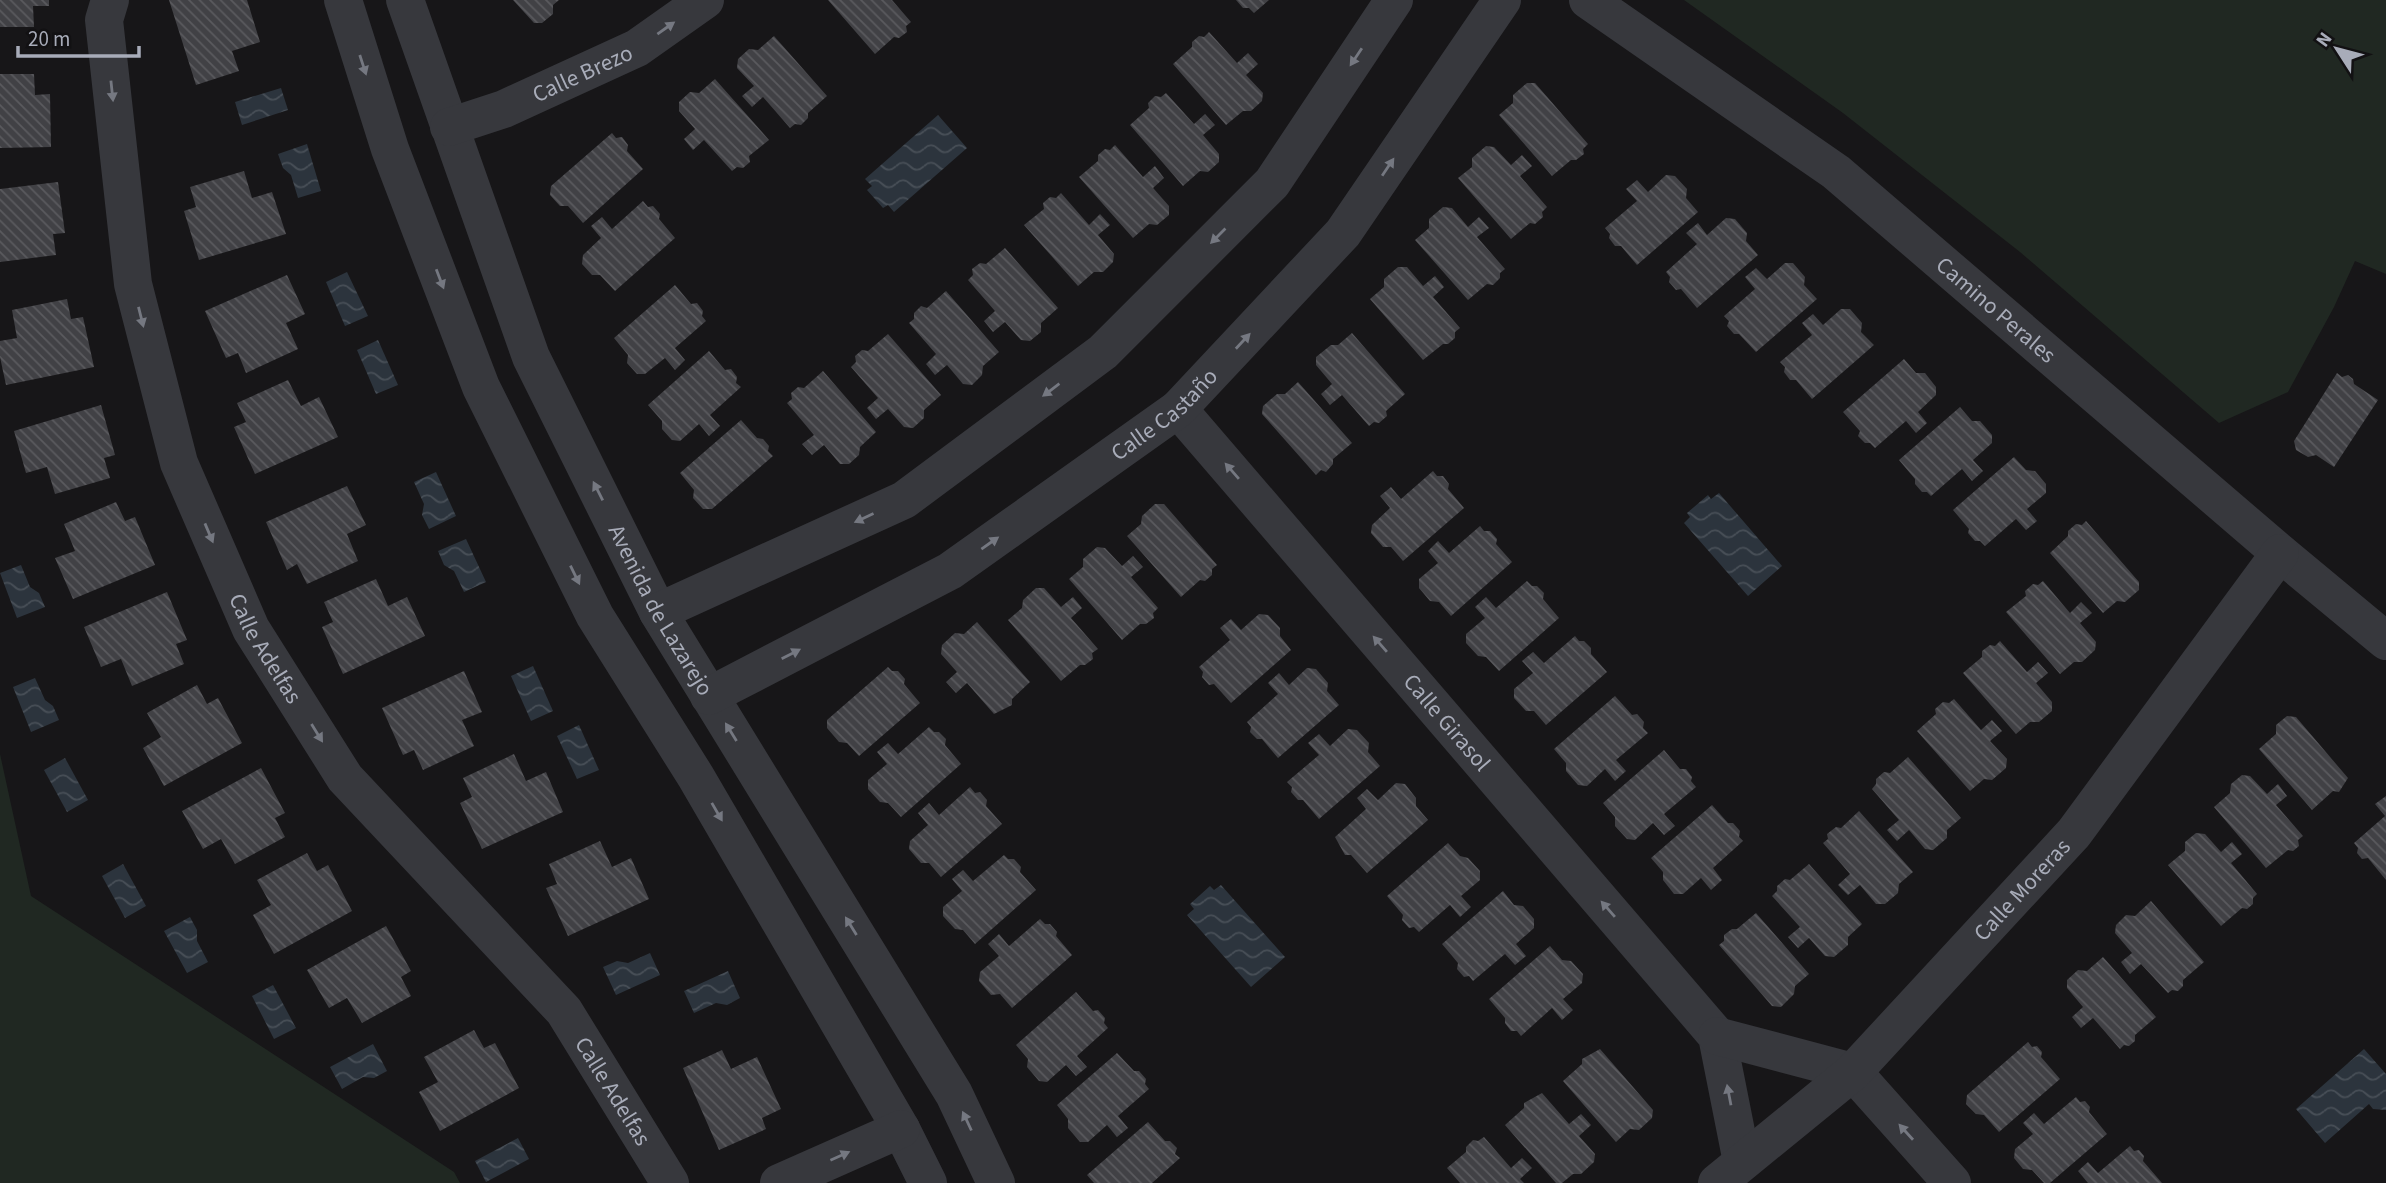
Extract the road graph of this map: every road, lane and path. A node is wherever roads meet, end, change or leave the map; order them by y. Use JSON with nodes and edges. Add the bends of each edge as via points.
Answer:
{"nodes":[{"id":1,"x":110,"y":0,"type":"edge"},
{"id":2,"x":343,"y":0,"type":"edge"},
{"id":3,"x":405,"y":0,"type":"edge"},
{"id":4,"x":705,"y":0,"type":"edge"},
{"id":5,"x":1394,"y":0,"type":"edge"},
{"id":6,"x":1502,"y":0,"type":"edge"},
{"id":7,"x":1588,"y":0,"type":"edge"},
{"id":8,"x":449,"y":127,"type":"junction"},
{"id":9,"x":1178,"y":410,"type":"junction"},
{"id":10,"x":2280,"y":553,"type":"junction"},
{"id":11,"x":659,"y":612,"type":"junction"},
{"id":12,"x":2386,"y":641,"type":"edge"},
{"id":13,"x":709,"y":696,"type":"junction"},
{"id":14,"x":1717,"y":1036,"type":"junction"},
{"id":15,"x":1853,"y":1072,"type":"junction"},
{"id":16,"x":901,"y":1129,"type":"junction"},
{"id":17,"x":1730,"y":1173,"type":"edge"},
{"id":18,"x":670,"y":1183,"type":"edge"},
{"id":19,"x":779,"y":1183,"type":"edge"},
{"id":20,"x":928,"y":1183,"type":"edge"},
{"id":21,"x":996,"y":1183,"type":"edge"},
{"id":22,"x":1952,"y":1183,"type":"edge"}],
"edges":[{"from":1,"to":18,"type":"street","name":"Calle Adelfas","one_way":true,"via":[[104,20],[133,284],[179,463],[251,629],[345,778],[564,1012]]},
{"from":2,"to":16,"type":"street","one_way":true,"via":[[390,149],[481,387],[595,616],[696,777]]},
{"from":3,"to":8,"type":"street","name":"Avenida de Lazarejo"},
{"from":8,"to":4,"type":"street","name":"Calle Brezo","one_way":true,"via":[[504,109],[637,48]]},
{"from":5,"to":11,"type":"street","one_way":true,"via":[[1272,183],[1103,352],[904,500]]},
{"from":9,"to":6,"type":"street","name":"Calle Castaño","one_way":true,"via":[[1343,233]]},
{"from":7,"to":10,"type":"street","name":"Camino Perales","via":[[1836,172]]},
{"from":11,"to":8,"type":"street","name":"Avenida de Lazarejo","one_way":true,"via":[[531,357]]},
{"from":13,"to":9,"type":"street","name":"Calle Castaño","one_way":true,"via":[[950,571]]},
{"from":14,"to":9,"type":"street","name":"Calle Girasol","one_way":true},
{"from":10,"to":12,"type":"street","name":"Camino Perales"},
{"from":10,"to":15,"type":"street","name":"Calle Moreras","via":[[2074,833]]},
{"from":11,"to":13,"type":"street","name":"Avenida de Lazarejo"},
{"from":21,"to":13,"type":"street","name":"Avenida de Lazarejo","one_way":true,"via":[[954,1094]]},
{"from":14,"to":15,"type":"street"},
{"from":17,"to":14,"type":"street","name":"Calle Girasol","one_way":true},
{"from":15,"to":17,"type":"street","name":"Calle Moreras"},
{"from":22,"to":15,"type":"street","one_way":true},
{"from":19,"to":16,"type":"street","one_way":true},
{"from":16,"to":20,"type":"street"}]}
